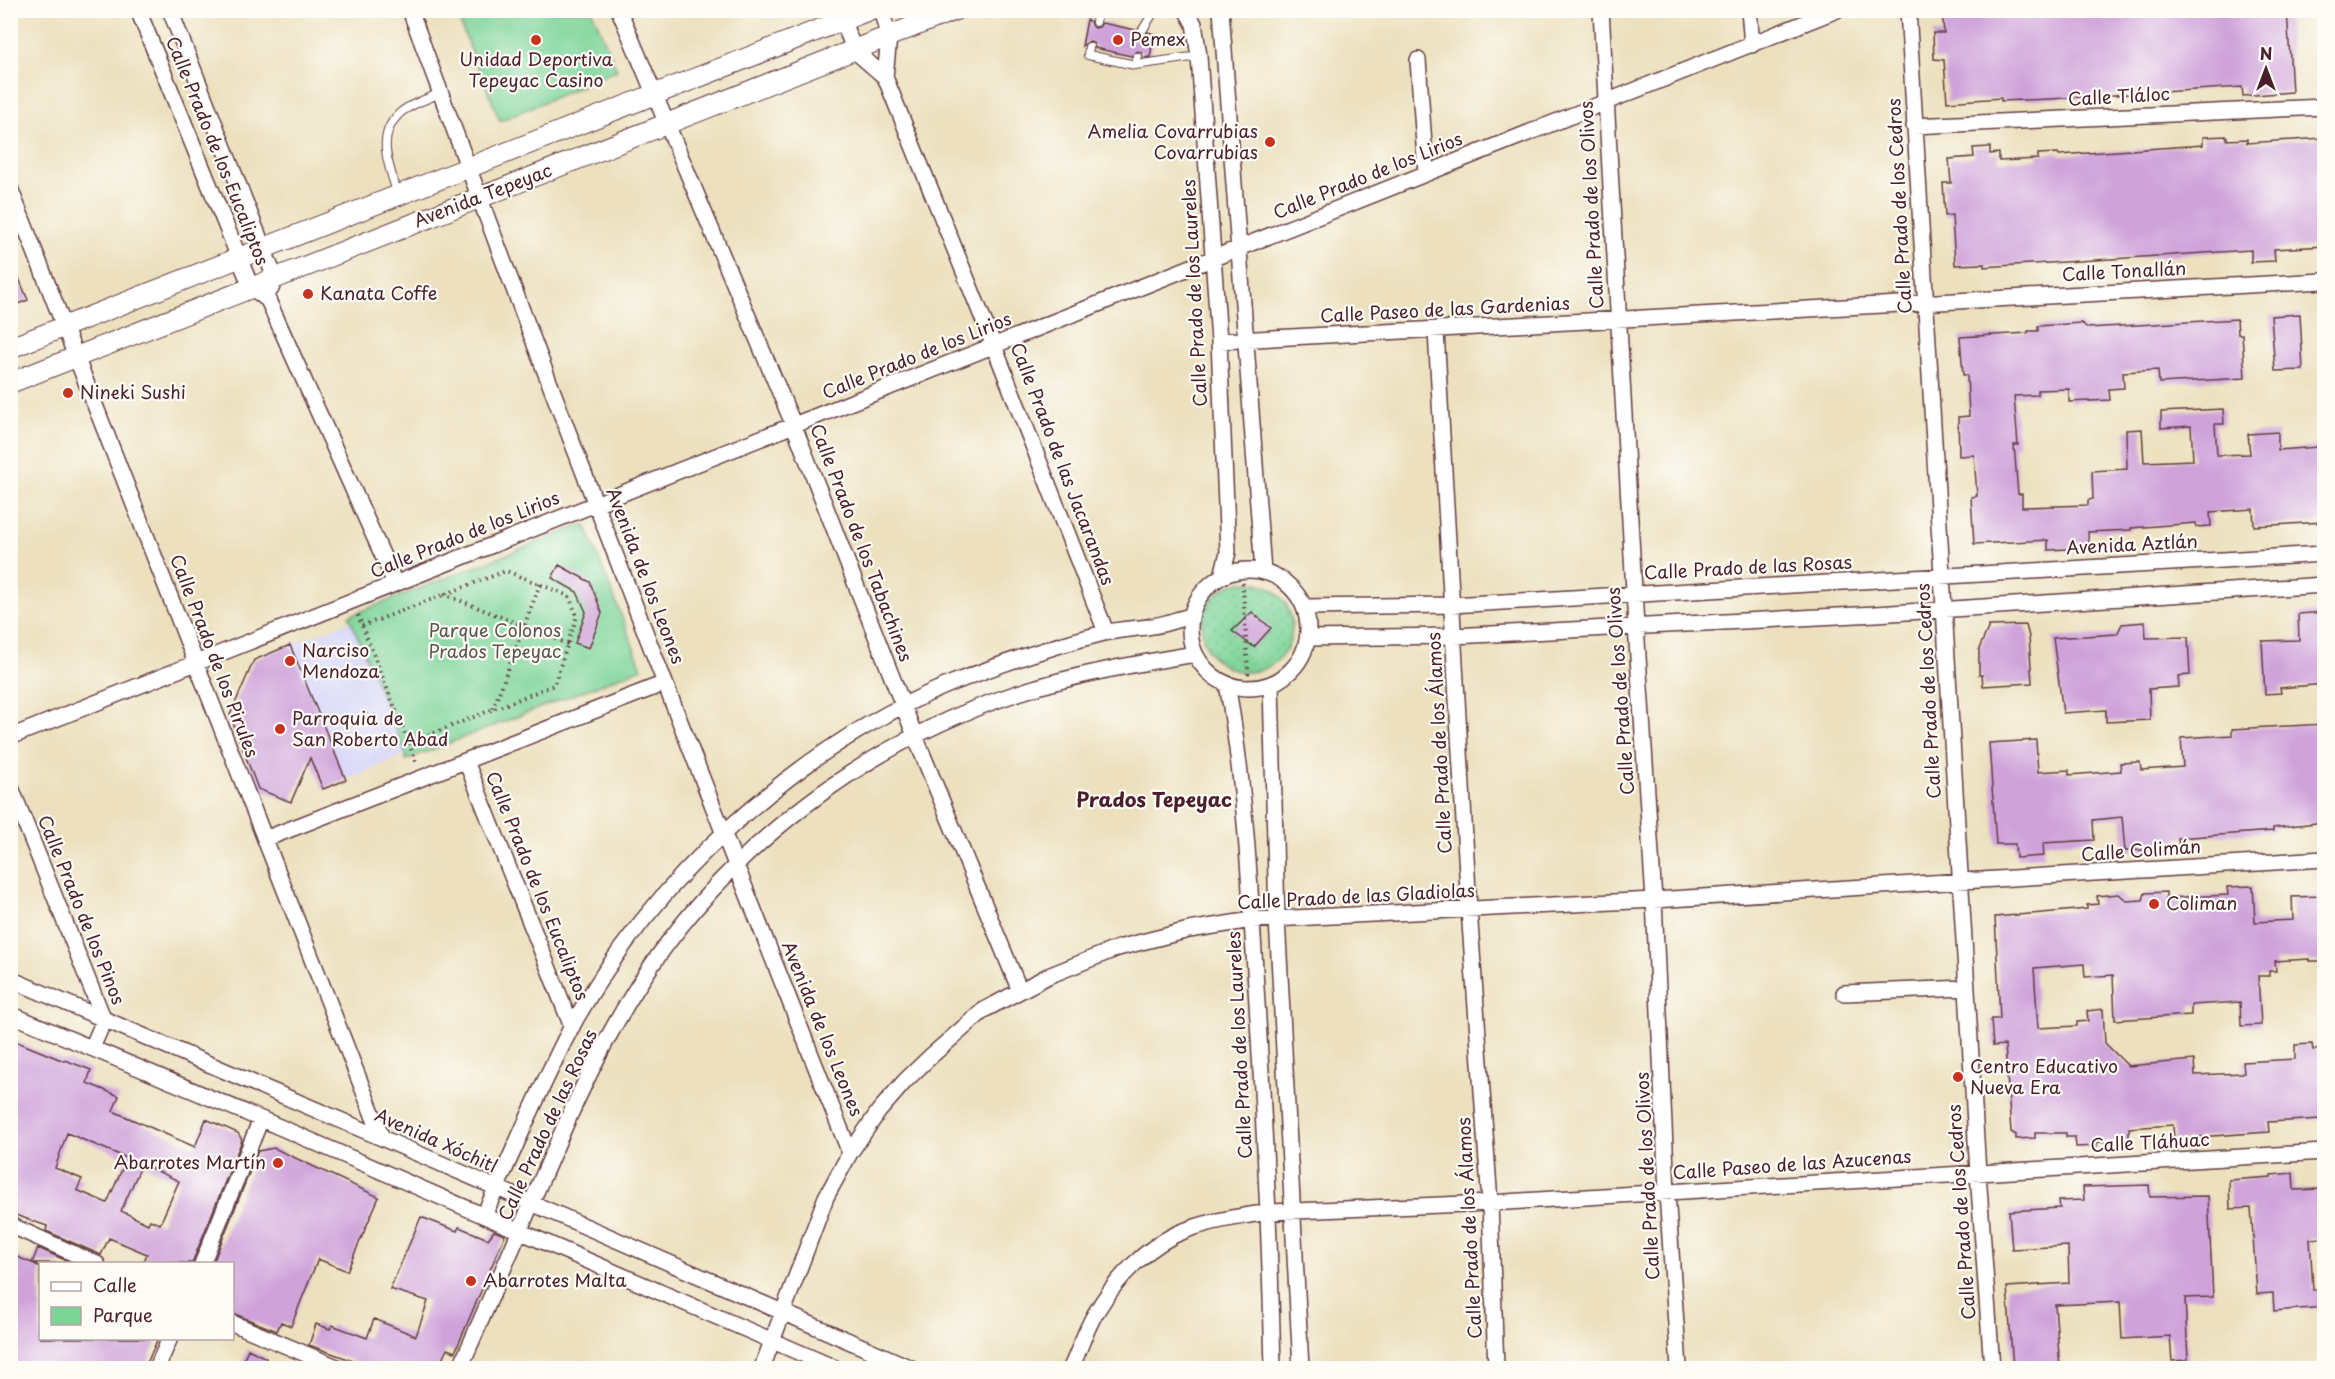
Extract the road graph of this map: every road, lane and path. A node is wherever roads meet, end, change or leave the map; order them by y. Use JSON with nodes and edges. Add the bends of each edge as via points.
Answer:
{"nodes":[{"id":1,"x":138,"y":10,"type":"edge"},
{"id":2,"x":170,"y":10,"type":"edge"},
{"id":3,"x":410,"y":10,"type":"edge"},
{"id":4,"x":619,"y":10,"type":"edge"},
{"id":5,"x":868,"y":10,"type":"edge"},
{"id":6,"x":880,"y":10,"type":"edge"},
{"id":7,"x":955,"y":10,"type":"edge"},
{"id":8,"x":1095,"y":10,"type":"edge"},
{"id":9,"x":1155,"y":10,"type":"edge"},
{"id":10,"x":1186,"y":10,"type":"edge"},
{"id":11,"x":1221,"y":10,"type":"edge"},
{"id":12,"x":1601,"y":10,"type":"edge"},
{"id":13,"x":1749,"y":10,"type":"edge"},
{"id":14,"x":1908,"y":10,"type":"edge"},
{"id":15,"x":1831,"y":12,"type":"edge"},
{"id":16,"x":839,"y":16,"type":"edge"},
{"id":17,"x":1096,"y":22,"type":"dead end"},
{"id":18,"x":1142,"y":31,"type":"dead end"},
{"id":19,"x":890,"y":38,"type":"junction"},
{"id":20,"x":1752,"y":45,"type":"junction"},
{"id":21,"x":1089,"y":47,"type":"dead end"},
{"id":22,"x":855,"y":51,"type":"junction"},
{"id":23,"x":1199,"y":56,"type":"junction"},
{"id":24,"x":1418,"y":60,"type":"dead end"},
{"id":25,"x":885,"y":77,"type":"junction"},
{"id":26,"x":440,"y":93,"type":"junction"},
{"id":27,"x":656,"y":95,"type":"junction"},
{"id":28,"x":1606,"y":102,"type":"junction"},
{"id":29,"x":2325,"y":107,"type":"edge"},
{"id":30,"x":668,"y":124,"type":"junction"},
{"id":31,"x":1914,"y":126,"type":"junction"},
{"id":32,"x":468,"y":169,"type":"junction"},
{"id":33,"x":1426,"y":173,"type":"junction"},
{"id":34,"x":10,"y":188,"type":"edge"},
{"id":35,"x":399,"y":197,"type":"junction"},
{"id":36,"x":478,"y":197,"type":"junction"},
{"id":37,"x":1239,"y":249,"type":"junction"},
{"id":38,"x":262,"y":250,"type":"junction"},
{"id":39,"x":1214,"y":258,"type":"junction"},
{"id":40,"x":240,"y":259,"type":"junction"},
{"id":41,"x":274,"y":278,"type":"junction"},
{"id":42,"x":2325,"y":281,"type":"edge"},
{"id":43,"x":251,"y":287,"type":"junction"},
{"id":44,"x":268,"y":300,"type":"junction"},
{"id":45,"x":1925,"y":302,"type":"junction"},
{"id":46,"x":1618,"y":321,"type":"junction"},
{"id":47,"x":65,"y":327,"type":"junction"},
{"id":48,"x":1436,"y":331,"type":"junction"},
{"id":49,"x":1246,"y":339,"type":"junction"},
{"id":50,"x":1219,"y":341,"type":"junction"},
{"id":51,"x":994,"y":346,"type":"junction"},
{"id":52,"x":10,"y":348,"type":"edge"},
{"id":53,"x":76,"y":357,"type":"junction"},
{"id":54,"x":10,"y":383,"type":"edge"},
{"id":55,"x":794,"y":426,"type":"junction"},
{"id":56,"x":596,"y":504,"type":"junction"},
{"id":57,"x":2325,"y":554,"type":"edge"},
{"id":58,"x":1242,"y":570,"type":"junction"},
{"id":59,"x":1263,"y":571,"type":"junction"},
{"id":60,"x":1222,"y":576,"type":"junction"},
{"id":61,"x":1942,"y":576,"type":"junction"},
{"id":62,"x":395,"y":583,"type":"junction"},
{"id":63,"x":540,"y":584,"type":"junction"},
{"id":64,"x":2325,"y":585,"type":"edge"},
{"id":65,"x":444,"y":594,"type":"junction"},
{"id":66,"x":1634,"y":594,"type":"junction"},
{"id":67,"x":352,"y":600,"type":"junction"},
{"id":68,"x":1451,"y":605,"type":"junction"},
{"id":69,"x":1305,"y":608,"type":"junction"},
{"id":70,"x":1944,"y":610,"type":"junction"},
{"id":71,"x":1191,"y":616,"type":"junction"},
{"id":72,"x":362,"y":626,"type":"junction"},
{"id":73,"x":524,"y":626,"type":"junction"},
{"id":74,"x":1636,"y":626,"type":"junction"},
{"id":75,"x":1106,"y":632,"type":"junction"},
{"id":76,"x":1454,"y":636,"type":"junction"},
{"id":77,"x":1308,"y":638,"type":"junction"},
{"id":78,"x":568,"y":644,"type":"junction"},
{"id":79,"x":1195,"y":654,"type":"junction"},
{"id":80,"x":196,"y":662,"type":"junction"},
{"id":81,"x":665,"y":683,"type":"junction"},
{"id":82,"x":1227,"y":684,"type":"junction"},
{"id":83,"x":1271,"y":684,"type":"junction"},
{"id":84,"x":1249,"y":688,"type":"junction"},
{"id":85,"x":903,"y":706,"type":"junction"},
{"id":86,"x":493,"y":709,"type":"junction"},
{"id":87,"x":915,"y":736,"type":"junction"},
{"id":88,"x":10,"y":737,"type":"edge"},
{"id":89,"x":409,"y":744,"type":"junction"},
{"id":90,"x":466,"y":760,"type":"junction"},
{"id":91,"x":423,"y":778,"type":"junction"},
{"id":92,"x":10,"y":785,"type":"edge"},
{"id":93,"x":723,"y":834,"type":"junction"},
{"id":94,"x":265,"y":839,"type":"junction"},
{"id":95,"x":2325,"y":859,"type":"edge"},
{"id":96,"x":735,"y":865,"type":"junction"},
{"id":97,"x":1960,"y":882,"type":"junction"},
{"id":98,"x":1654,"y":900,"type":"junction"},
{"id":99,"x":1469,"y":909,"type":"junction"},
{"id":100,"x":1277,"y":919,"type":"junction"},
{"id":101,"x":1252,"y":920,"type":"junction"},
{"id":102,"x":10,"y":979,"type":"edge"},
{"id":103,"x":1966,"y":987,"type":"junction"},
{"id":104,"x":1020,"y":991,"type":"junction"},
{"id":105,"x":1844,"y":993,"type":"dead end"},
{"id":106,"x":10,"y":1014,"type":"edge"},
{"id":107,"x":104,"y":1020,"type":"junction"},
{"id":108,"x":572,"y":1027,"type":"junction"},
{"id":109,"x":92,"y":1048,"type":"junction"},
{"id":110,"x":261,"y":1119,"type":"junction"},
{"id":111,"x":382,"y":1138,"type":"junction"},
{"id":112,"x":2325,"y":1152,"type":"edge"},
{"id":113,"x":850,"y":1154,"type":"junction"},
{"id":114,"x":1978,"y":1173,"type":"junction"},
{"id":115,"x":496,"y":1189,"type":"junction"},
{"id":116,"x":1667,"y":1193,"type":"junction"},
{"id":117,"x":1490,"y":1203,"type":"junction"},
{"id":118,"x":531,"y":1204,"type":"junction"},
{"id":119,"x":1292,"y":1211,"type":"junction"},
{"id":120,"x":1269,"y":1212,"type":"junction"},
{"id":121,"x":484,"y":1215,"type":"junction"},
{"id":122,"x":10,"y":1225,"type":"edge"},
{"id":123,"x":519,"y":1231,"type":"junction"},
{"id":124,"x":95,"y":1262,"type":"edge"},
{"id":125,"x":202,"y":1262,"type":"edge"},
{"id":126,"x":783,"y":1313,"type":"junction"},
{"id":127,"x":234,"y":1324,"type":"edge"},
{"id":128,"x":169,"y":1340,"type":"edge"},
{"id":129,"x":773,"y":1342,"type":"junction"},
{"id":130,"x":157,"y":1368,"type":"edge"},
{"id":131,"x":339,"y":1368,"type":"edge"},
{"id":132,"x":460,"y":1368,"type":"edge"},
{"id":133,"x":762,"y":1368,"type":"edge"},
{"id":134,"x":835,"y":1368,"type":"edge"},
{"id":135,"x":911,"y":1368,"type":"edge"},
{"id":136,"x":1071,"y":1368,"type":"edge"},
{"id":137,"x":1273,"y":1368,"type":"edge"},
{"id":138,"x":1301,"y":1368,"type":"edge"},
{"id":139,"x":1496,"y":1368,"type":"edge"},
{"id":140,"x":1679,"y":1368,"type":"edge"},
{"id":141,"x":1992,"y":1368,"type":"edge"}],
"edges":[{"from":1,"to":40,"type":"street","name":"Calle Prado de los Eucaliptos"},
{"from":2,"to":38,"type":"street","name":"Calle Prado de los Eucaliptos"},
{"from":3,"to":26,"type":"street","name":"Avenida de los Leones"},
{"from":4,"to":27,"type":"street","name":"Calle Prado de los Tabachines"},
{"from":5,"to":16,"type":"street","name":"Avenida Tepeyac"},
{"from":6,"to":19,"type":"street","name":"Calle Prado de las Jacarandas"},
{"from":7,"to":19,"type":"street","name":"Avenida Tepeyac"},
{"from":8,"to":17,"type":"lane"},
{"from":9,"to":18,"type":"lane"},
{"from":10,"to":23,"type":"street","name":"Calle Prado de los Laureles","via":[[1194,24]]},
{"from":11,"to":37,"type":"street"},
{"from":12,"to":28,"type":"street","name":"Calle Prado de los Olivos"},
{"from":13,"to":20,"type":"street"},
{"from":14,"to":31,"type":"street","name":"Calle Prado de los Cedros"},
{"from":15,"to":20,"type":"street","name":"Calle Prado de los Lirios"},
{"from":16,"to":22,"type":"street","name":"Calle Prado de las Jacarandas"},
{"from":16,"to":27,"type":"street","name":"Avenida Tepeyac"},
{"from":19,"to":22,"type":"street","name":"Avenida Tepeyac"},
{"from":19,"to":25,"type":"street","name":"Calle Prado de las Jacarandas"},
{"from":20,"to":28,"type":"street","name":"Calle Prado de los Lirios"},
{"from":21,"to":23,"type":"lane","via":[[1088,55],[1136,61]]},
{"from":22,"to":25,"type":"street","name":"Calle Prado de las Jacarandas"},
{"from":22,"to":30,"type":"street","name":"Avenida Tepeyac"},
{"from":23,"to":39,"type":"street","name":"Calle Prado de los Laureles"},
{"from":24,"to":33,"type":"street"},
{"from":25,"to":51,"type":"street","name":"Calle Prado de las Jacarandas"},
{"from":26,"to":32,"type":"street","name":"Avenida de los Leones"},
{"from":26,"to":35,"type":"lane","via":[[399,113],[385,133],[386,158]]},
{"from":27,"to":30,"type":"street","name":"Calle Prado de los Tabachines"},
{"from":27,"to":32,"type":"street","name":"Avenida Tepeyac"},
{"from":28,"to":33,"type":"street","name":"Calle Prado de los Lirios"},
{"from":28,"to":46,"type":"street","name":"Calle Prado de los Olivos"},
{"from":29,"to":31,"type":"street","name":"Calle Tláloc"},
{"from":30,"to":36,"type":"street","name":"Avenida Tepeyac"},
{"from":30,"to":55,"type":"street","name":"Calle Prado de los Tabachines"},
{"from":31,"to":45,"type":"street","name":"Calle Prado de los Cedros"},
{"from":32,"to":35,"type":"street","name":"Avenida Tepeyac"},
{"from":32,"to":36,"type":"street","name":"Avenida de los Leones"},
{"from":33,"to":37,"type":"street","name":"Calle Prado de los Lirios"},
{"from":34,"to":47,"type":"street","name":"Calle Prado de los Pirules"},
{"from":35,"to":38,"type":"street","name":"Avenida Tepeyac"},
{"from":36,"to":41,"type":"street","name":"Avenida Tepeyac"},
{"from":36,"to":56,"type":"street","name":"Avenida de los Leones"},
{"from":37,"to":39,"type":"street","name":"Calle Prado de los Lirios"},
{"from":37,"to":49,"type":"street"},
{"from":38,"to":40,"type":"street","name":"Avenida Tepeyac"},
{"from":38,"to":41,"type":"street","name":"Calle Prado de los Eucaliptos"},
{"from":39,"to":50,"type":"street","name":"Calle Prado de los Laureles"},
{"from":39,"to":51,"type":"street","name":"Calle Prado de los Lirios"},
{"from":40,"to":43,"type":"street","name":"Calle Prado de los Eucaliptos"},
{"from":40,"to":47,"type":"street","name":"Avenida Tepeyac"},
{"from":41,"to":43,"type":"street","name":"Avenida Tepeyac"},
{"from":41,"to":44,"type":"street","name":"Calle Prado de los Eucaliptos"},
{"from":42,"to":45,"type":"street","name":"Calle Tonallán"},
{"from":43,"to":44,"type":"street","name":"Calle Prado de los Eucaliptos"},
{"from":43,"to":53,"type":"street","name":"Avenida Tepeyac"},
{"from":44,"to":62,"type":"street","name":"Calle Prado de los Eucaliptos"},
{"from":45,"to":46,"type":"street","name":"Calle Paseo de las Gardenias"},
{"from":45,"to":61,"type":"street","name":"Calle Prado de los Cedros"},
{"from":46,"to":48,"type":"street","name":"Calle Paseo de las Gardenias"},
{"from":46,"to":66,"type":"street","name":"Calle Prado de los Olivos"},
{"from":47,"to":52,"type":"street","name":"Avenida Tepeyac"},
{"from":47,"to":53,"type":"street","name":"Calle Prado de los Pirules"},
{"from":48,"to":49,"type":"street","name":"Calle Paseo de las Gardenias"},
{"from":48,"to":68,"type":"street","name":"Calle Prado de los Álamos"},
{"from":49,"to":50,"type":"street","name":"Calle Paseo de las Gardenias"},
{"from":49,"to":59,"type":"street"},
{"from":50,"to":60,"type":"street","name":"Calle Prado de los Laureles","via":[[1228,552]]},
{"from":51,"to":55,"type":"street","name":"Calle Prado de los Lirios"},
{"from":51,"to":75,"type":"street","name":"Calle Prado de las Jacarandas"},
{"from":53,"to":54,"type":"street","name":"Avenida Tepeyac"},
{"from":53,"to":80,"type":"street","name":"Calle Prado de los Pirules"},
{"from":55,"to":56,"type":"street","name":"Calle Prado de los Lirios"},
{"from":55,"to":85,"type":"street","name":"Calle Prado de los Tabachines"},
{"from":56,"to":62,"type":"street","name":"Calle Prado de los Lirios"},
{"from":56,"to":81,"type":"street","name":"Avenida de los Leones"},
{"from":57,"to":61,"type":"street","name":"Avenida Aztlán"},
{"from":58,"to":59,"type":"street"},
{"from":58,"to":60,"type":"street"},
{"from":58,"to":84,"type":"path"},
{"from":59,"to":69,"type":"street","via":[[1293,588]]},
{"from":60,"to":71,"type":"street","via":[[1202,592]]},
{"from":61,"to":66,"type":"street","name":"Calle Prado de las Rosas"},
{"from":61,"to":70,"type":"street","name":"Calle Prado de los Cedros"},
{"from":62,"to":67,"type":"street","name":"Calle Prado de los Lirios"},
{"from":63,"to":65,"type":"path","via":[[506,570]]},
{"from":63,"to":73,"type":"path"},
{"from":63,"to":78,"type":"path","via":[[569,596],[577,616]]},
{"from":64,"to":70,"type":"street"},
{"from":65,"to":72,"type":"path"},
{"from":65,"to":73,"type":"path"},
{"from":66,"to":68,"type":"street","name":"Calle Prado de las Rosas"},
{"from":66,"to":74,"type":"street","name":"Calle Prado de los Olivos"},
{"from":67,"to":72,"type":"path"},
{"from":67,"to":80,"type":"street","name":"Calle Prado de los Lirios"},
{"from":68,"to":69,"type":"street","name":"Calle Prado de las Rosas"},
{"from":68,"to":76,"type":"street","name":"Calle Prado de los Álamos"},
{"from":69,"to":77,"type":"street"},
{"from":70,"to":74,"type":"street"},
{"from":70,"to":97,"type":"street","name":"Calle Prado de los Cedros"},
{"from":71,"to":75,"type":"street","name":"Calle Prado de las Rosas","via":[[1155,626]]},
{"from":71,"to":79,"type":"street","via":[[1189,629]]},
{"from":72,"to":89,"type":"path"},
{"from":73,"to":78,"type":"path"},
{"from":73,"to":86,"type":"path"},
{"from":74,"to":76,"type":"street"},
{"from":74,"to":98,"type":"street","name":"Calle Prado de los Olivos"},
{"from":75,"to":85,"type":"street","name":"Calle Prado de las Rosas","via":[[1019,659]]},
{"from":76,"to":77,"type":"street"},
{"from":76,"to":99,"type":"street","name":"Calle Prado de los Álamos"},
{"from":77,"to":83,"type":"street","via":[[1296,666]]},
{"from":78,"to":86,"type":"path","via":[[554,685]]},
{"from":79,"to":82,"type":"street","via":[[1208,672]]},
{"from":79,"to":87,"type":"street","name":"Calle Prado de las Rosas","via":[[1068,678],[965,713]]},
{"from":80,"to":88,"type":"street","name":"Calle Prado de los Lirios"},
{"from":80,"to":94,"type":"street","name":"Calle Prado de los Pirules"},
{"from":81,"to":90,"type":"street"},
{"from":81,"to":93,"type":"street","name":"Avenida de los Leones"},
{"from":82,"to":84,"type":"street"},
{"from":82,"to":101,"type":"street","name":"Calle Prado de los Laureles","via":[[1237,737]]},
{"from":83,"to":84,"type":"street"},
{"from":83,"to":100,"type":"street"},
{"from":85,"to":87,"type":"street","name":"Calle Prado de los Tabachines"},
{"from":85,"to":93,"type":"street","name":"Calle Prado de las Rosas","via":[[794,774]]},
{"from":86,"to":89,"type":"path"},
{"from":87,"to":96,"type":"street","name":"Calle Prado de las Rosas","via":[[811,802]]},
{"from":87,"to":104,"type":"street","name":"Calle Prado de los Tabachines"},
{"from":89,"to":91,"type":"path"},
{"from":90,"to":91,"type":"street"},
{"from":90,"to":108,"type":"street","name":"Calle Prado de los Eucaliptos"},
{"from":91,"to":94,"type":"street"},
{"from":92,"to":107,"type":"street","name":"Calle Prado de los Pinos"},
{"from":93,"to":96,"type":"street","name":"Avenida de los Leones"},
{"from":93,"to":108,"type":"street","name":"Calle Prado de las Rosas","via":[[650,911]]},
{"from":94,"to":111,"type":"street","name":"Calle Prado de los Pirules"},
{"from":95,"to":97,"type":"street","name":"Calle Colimán"},
{"from":96,"to":113,"type":"street","name":"Avenida de los Leones"},
{"from":96,"to":118,"type":"street","name":"Calle Prado de las Rosas","via":[[678,930],[638,986],[591,1070]]},
{"from":97,"to":98,"type":"street","name":"Calle Prado de las Gladiolas"},
{"from":97,"to":103,"type":"street","name":"Calle Prado de los Cedros"},
{"from":98,"to":99,"type":"street","name":"Calle Prado de las Gladiolas"},
{"from":98,"to":116,"type":"street","name":"Calle Prado de los Olivos"},
{"from":99,"to":100,"type":"street","name":"Calle Prado de las Gladiolas"},
{"from":99,"to":117,"type":"street","name":"Calle Prado de los Álamos"},
{"from":100,"to":101,"type":"street","name":"Calle Prado de las Gladiolas"},
{"from":100,"to":119,"type":"street"},
{"from":101,"to":104,"type":"street","name":"Calle Prado de las Gladiolas","via":[[1189,930],[1118,948]]},
{"from":101,"to":120,"type":"street","name":"Calle Prado de los Laureles"},
{"from":102,"to":107,"type":"street","name":"Avenida Xóchitl"},
{"from":103,"to":105,"type":"street"},
{"from":103,"to":114,"type":"street","name":"Calle Prado de los Cedros"},
{"from":104,"to":113,"type":"street","name":"Calle Prado de las Gladiolas","via":[[984,1010],[905,1081]]},
{"from":106,"to":109,"type":"street"},
{"from":107,"to":109,"type":"street","name":"Calle Prado de los Pinos"},
{"from":107,"to":111,"type":"street","name":"Avenida Xóchitl"},
{"from":108,"to":115,"type":"street","name":"Calle Prado de las Rosas"},
{"from":109,"to":110,"type":"street"},
{"from":110,"to":121,"type":"street"},
{"from":110,"to":125,"type":"street"},
{"from":111,"to":115,"type":"street","name":"Avenida Xóchitl"},
{"from":112,"to":114,"type":"street","name":"Calle Tláhuac"},
{"from":113,"to":126,"type":"street","name":"Calle Prado de las Gladiolas","via":[[826,1197]]},
{"from":114,"to":116,"type":"street","name":"Calle Paseo de las Azucenas"},
{"from":114,"to":141,"type":"street","name":"Calle Prado de los Cedros"},
{"from":115,"to":118,"type":"street","name":"Avenida Xóchitl"},
{"from":115,"to":121,"type":"street","name":"Calle Prado de las Rosas"},
{"from":116,"to":117,"type":"street","name":"Calle Paseo de las Azucenas"},
{"from":116,"to":140,"type":"street","name":"Calle Prado de los Olivos"},
{"from":117,"to":119,"type":"street","name":"Calle Paseo de las Azucenas"},
{"from":117,"to":139,"type":"street","name":"Calle Prado de los Álamos"},
{"from":118,"to":123,"type":"street","name":"Calle Prado de las Rosas"},
{"from":118,"to":126,"type":"street","name":"Avenida Xóchitl"},
{"from":119,"to":120,"type":"street","name":"Calle Paseo de las Azucenas"},
{"from":119,"to":138,"type":"street"},
{"from":120,"to":136,"type":"street","name":"Calle Paseo de las Azucenas","via":[[1188,1229],[1151,1248],[1120,1278],[1095,1314]]},
{"from":120,"to":137,"type":"street","name":"Calle Prado de los Laureles"},
{"from":121,"to":123,"type":"street"},
{"from":122,"to":124,"type":"street"},
{"from":123,"to":129,"type":"street"},
{"from":123,"to":132,"type":"street","name":"Calle Prado de las Rosas"},
{"from":126,"to":129,"type":"street","name":"Calle Prado de las Gladiolas"},
{"from":126,"to":135,"type":"street","name":"Avenida Xóchitl"},
{"from":127,"to":131,"type":"street"},
{"from":128,"to":130,"type":"street"},
{"from":129,"to":133,"type":"street","name":"Calle Prado de las Gladiolas"},
{"from":129,"to":134,"type":"street"}]}
